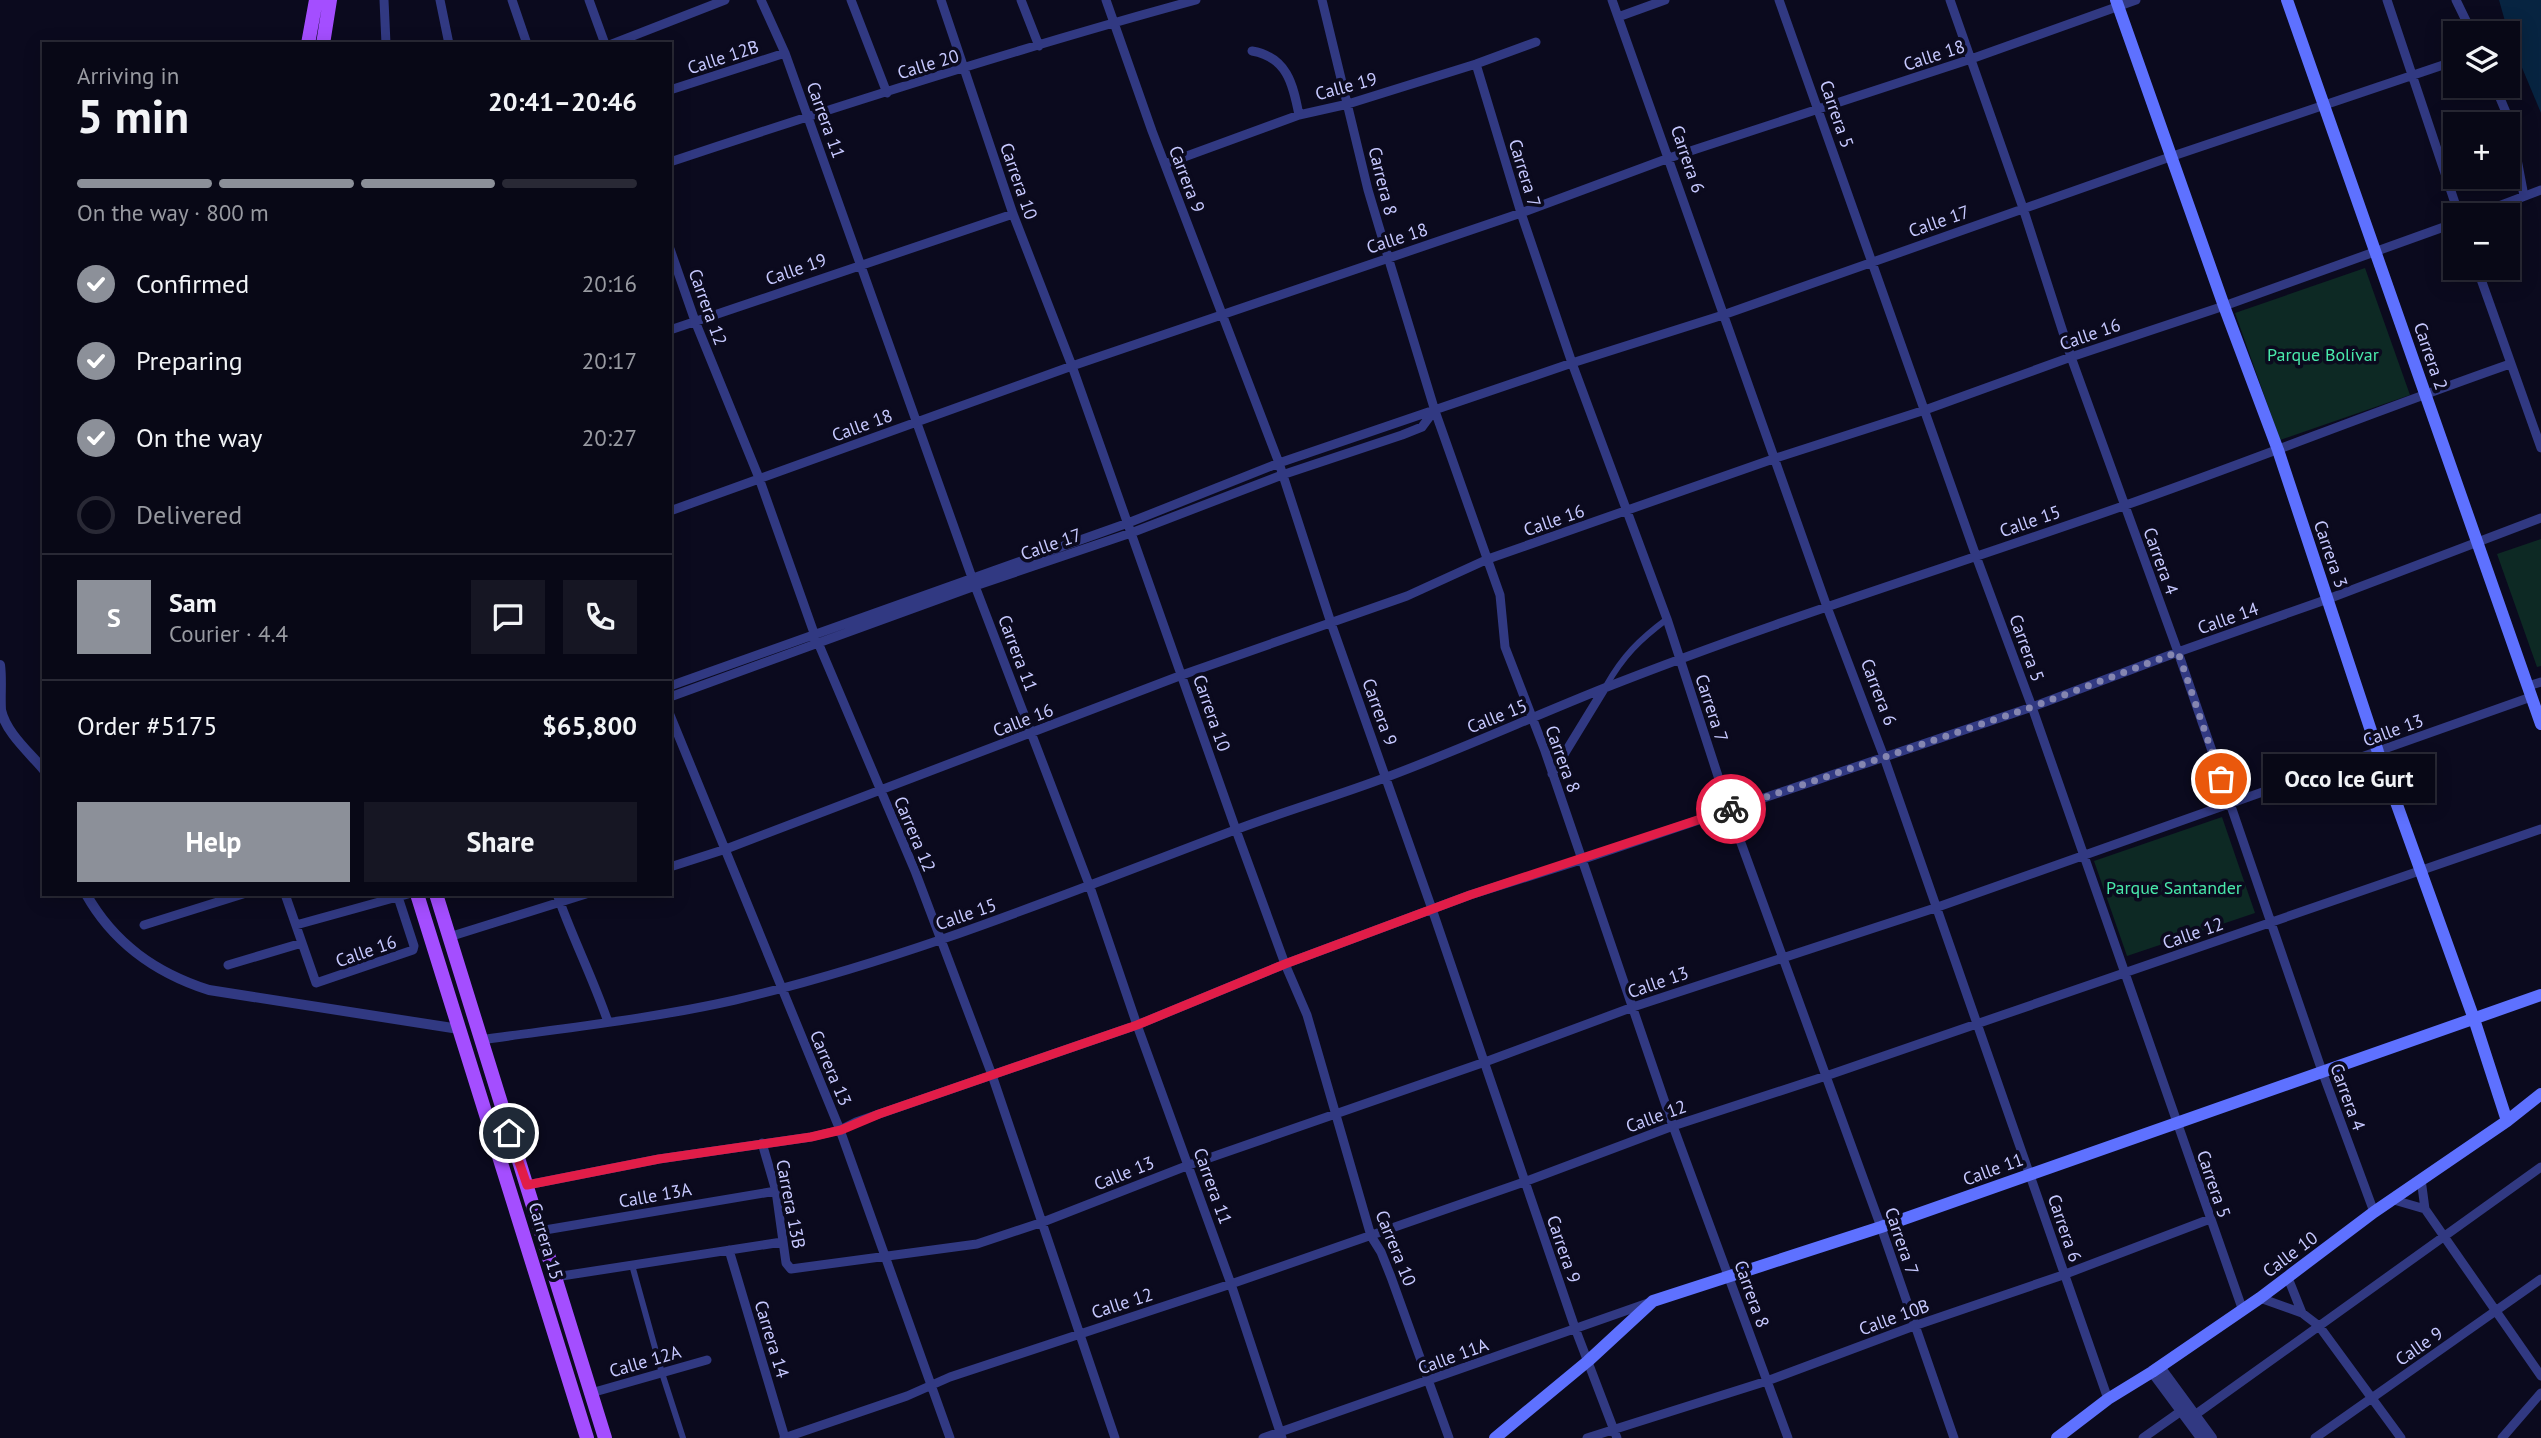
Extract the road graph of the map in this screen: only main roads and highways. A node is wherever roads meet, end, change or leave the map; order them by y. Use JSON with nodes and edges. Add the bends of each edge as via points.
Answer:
{"nodes":[{"id":1,"x":316,"y":0,"type":"edge"},
{"id":2,"x":330,"y":0,"type":"edge"},
{"id":3,"x":2287,"y":0,"type":"edge"},
{"id":4,"x":2117,"y":3,"type":"edge"},
{"id":5,"x":308,"y":42,"type":"edge"},
{"id":6,"x":323,"y":42,"type":"edge"},
{"id":7,"x":2541,"y":724,"type":"edge"},
{"id":8,"x":418,"y":896,"type":"edge"},
{"id":9,"x":437,"y":896,"type":"edge"},
{"id":10,"x":2541,"y":995,"type":"edge"},
{"id":11,"x":2474,"y":1019,"type":"junction"},
{"id":12,"x":2541,"y":1094,"type":"edge"},
{"id":13,"x":2507,"y":1121,"type":"junction"},
{"id":14,"x":587,"y":1438,"type":"edge"},
{"id":15,"x":606,"y":1438,"type":"edge"},
{"id":16,"x":1494,"y":1438,"type":"edge"},
{"id":17,"x":2058,"y":1438,"type":"edge"}],
"edges":[{"from":1,"to":5,"type":"main road"},
{"from":2,"to":6,"type":"main road"},
{"from":3,"to":7,"type":"main road","name":"Carrera 2"},
{"from":4,"to":11,"type":"main road","name":"Carrera 3","via":[[2278,450],[2378,752]]},
{"from":8,"to":14,"type":"main road","name":"Carrera 15"},
{"from":9,"to":15,"type":"main road","name":"Carrera 15"},
{"from":10,"to":11,"type":"main road","name":"Calle 11"},
{"from":11,"to":13,"type":"main road","name":"Carrera 3"},
{"from":11,"to":16,"type":"main road","name":"Calle 11","via":[[1881,1227],[1653,1301]]},
{"from":12,"to":13,"type":"main road","name":"Calle 10"},
{"from":13,"to":17,"type":"main road","name":"Calle 10"}]}
